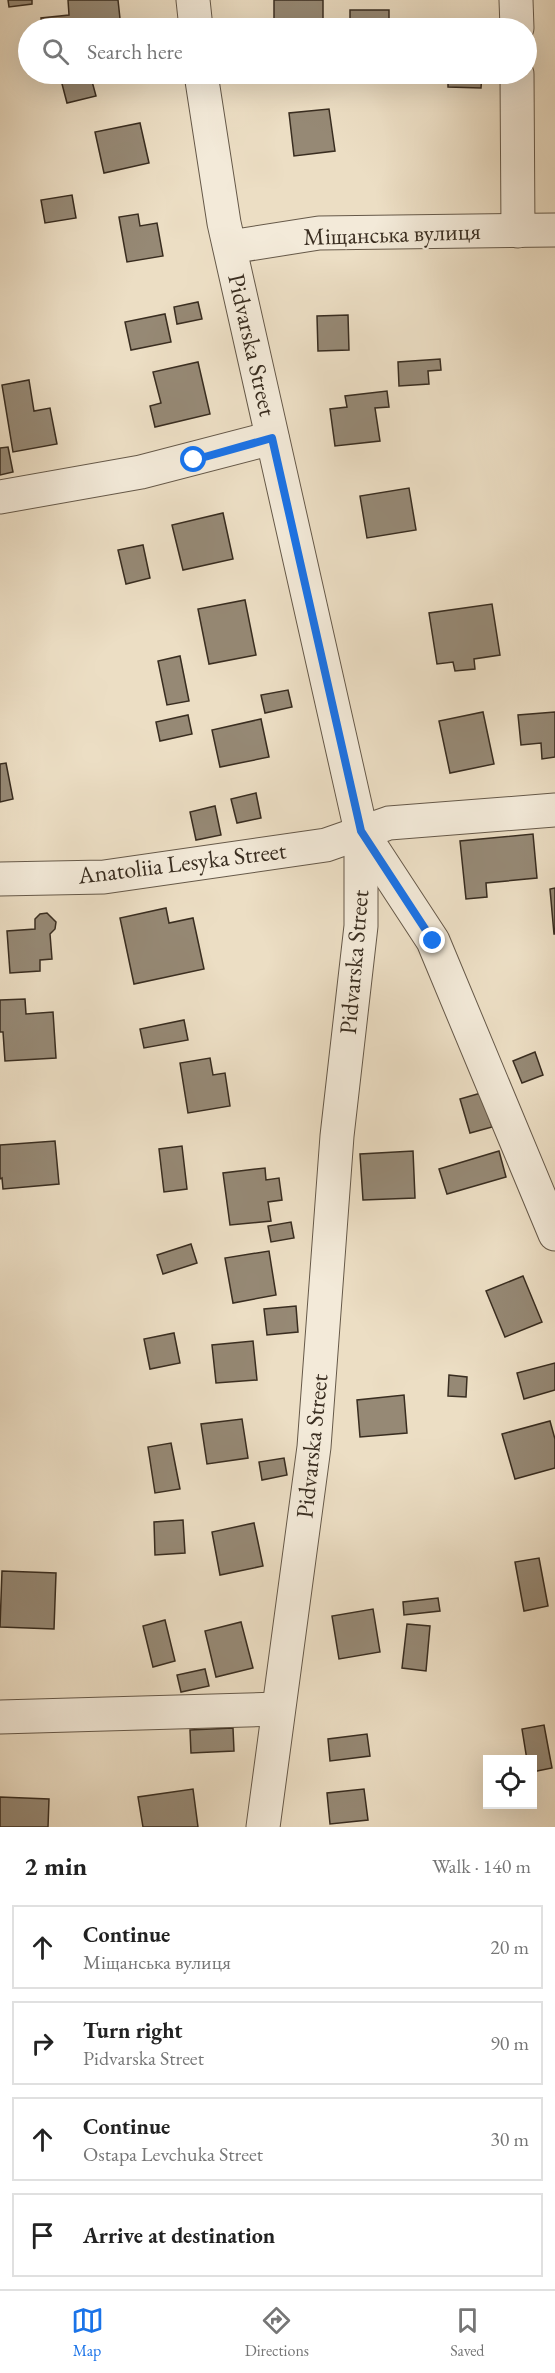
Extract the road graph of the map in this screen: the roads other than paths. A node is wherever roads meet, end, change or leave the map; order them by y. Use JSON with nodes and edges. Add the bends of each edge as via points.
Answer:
{"nodes":[{"id":1,"x":193,"y":0,"type":"edge"},
{"id":2,"x":516,"y":0,"type":"edge"},
{"id":3,"x":195,"y":18,"type":"edge"},
{"id":4,"x":517,"y":18,"type":"edge"},
{"id":5,"x":202,"y":84,"type":"edge"},
{"id":6,"x":517,"y":84,"type":"edge"},
{"id":7,"x":555,"y":230,"type":"edge"},
{"id":8,"x":518,"y":231,"type":"junction"},
{"id":9,"x":230,"y":248,"type":"junction"},
{"id":10,"x":272,"y":438,"type":"junction"},
{"id":11,"x":0,"y":497,"type":"edge"},
{"id":12,"x":555,"y":810,"type":"edge"},
{"id":13,"x":361,"y":831,"type":"junction"},
{"id":14,"x":0,"y":879,"type":"edge"},
{"id":15,"x":555,"y":1234,"type":"edge"},
{"id":16,"x":278,"y":1709,"type":"junction"},
{"id":17,"x":0,"y":1717,"type":"edge"},
{"id":18,"x":263,"y":1827,"type":"edge"}],
"edges":[{"from":1,"to":3,"type":"street"},
{"from":2,"to":4,"type":"street"},
{"from":5,"to":9,"type":"street","name":"Pidvarska Street"},
{"from":6,"to":8,"type":"street"},
{"from":7,"to":8,"type":"street","name":"Міщанська вулиця"},
{"from":8,"to":9,"type":"street","name":"Міщанська вулиця","via":[[319,233]]},
{"from":9,"to":10,"type":"street","name":"Pidvarska Street"},
{"from":10,"to":11,"type":"street","via":[[141,472]]},
{"from":10,"to":13,"type":"street","name":"Pidvarska Street"},
{"from":12,"to":13,"type":"street","name":"Anatoliia Lesyka Street","via":[[389,823]]},
{"from":13,"to":14,"type":"street","name":"Anatoliia Lesyka Street","via":[[326,845],[104,877]]},
{"from":13,"to":15,"type":"street","via":[[433,941]]},
{"from":13,"to":16,"type":"street","name":"Pidvarska Street","via":[[361,926],[337,1136],[314,1447]]},
{"from":16,"to":17,"type":"street"},
{"from":16,"to":18,"type":"street","name":"Pidvarska Street"}]}
